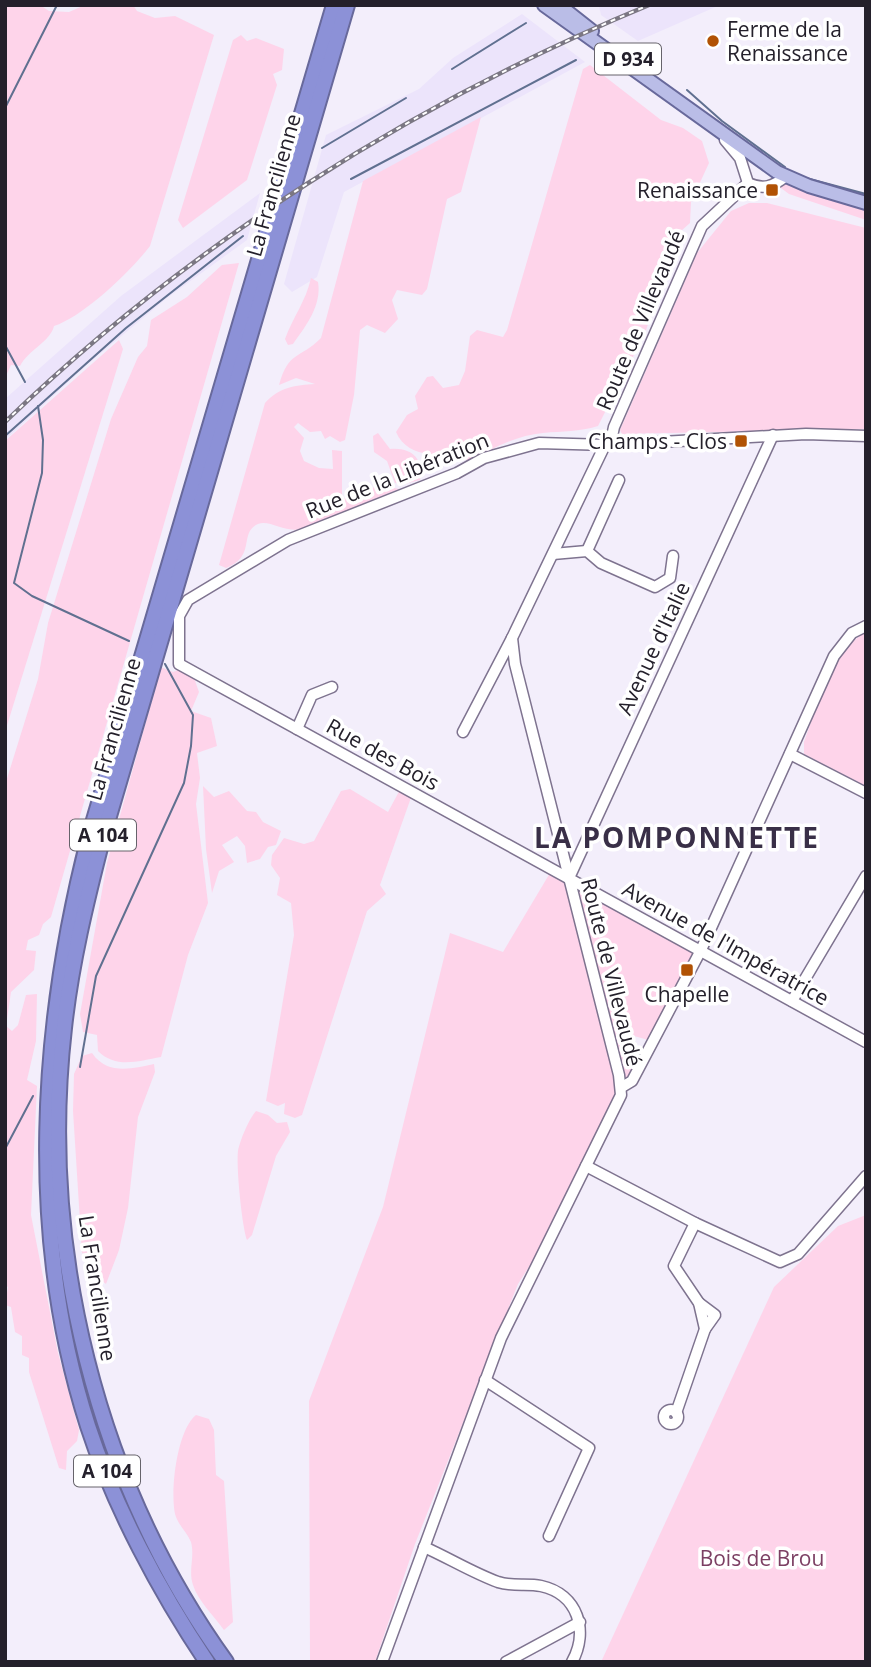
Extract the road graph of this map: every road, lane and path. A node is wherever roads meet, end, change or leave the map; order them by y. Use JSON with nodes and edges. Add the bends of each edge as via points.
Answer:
{"nodes":[{"id":1,"x":334,"y":5,"type":"edge"},
{"id":2,"x":347,"y":5,"type":"edge"},
{"id":3,"x":544,"y":5,"type":"edge"},
{"id":4,"x":559,"y":5,"type":"edge"},
{"id":5,"x":698,"y":117,"type":"junction"},
{"id":6,"x":786,"y":176,"type":"junction"},
{"id":7,"x":748,"y":183,"type":"junction"},
{"id":8,"x":866,"y":204,"type":"edge"},
{"id":9,"x":773,"y":435,"type":"junction"},
{"id":10,"x":866,"y":436,"type":"edge"},
{"id":11,"x":607,"y":445,"type":"junction"},
{"id":12,"x":619,"y":480,"type":"dead end"},
{"id":13,"x":587,"y":551,"type":"junction"},
{"id":14,"x":553,"y":555,"type":"junction"},
{"id":15,"x":673,"y":556,"type":"dead end"},
{"id":16,"x":866,"y":626,"type":"edge"},
{"id":17,"x":512,"y":638,"type":"junction"},
{"id":18,"x":179,"y":664,"type":"joint"},
{"id":19,"x":332,"y":687,"type":"dead end"},
{"id":20,"x":297,"y":729,"type":"junction"},
{"id":21,"x":463,"y":733,"type":"dead end"},
{"id":22,"x":790,"y":754,"type":"junction"},
{"id":23,"x":866,"y":793,"type":"edge"},
{"id":24,"x":866,"y":876,"type":"edge"},
{"id":25,"x":569,"y":878,"type":"junction"},
{"id":26,"x":701,"y":950,"type":"junction"},
{"id":27,"x":792,"y":1001,"type":"junction"},
{"id":28,"x":866,"y":1042,"type":"edge"},
{"id":29,"x":622,"y":1087,"type":"junction"},
{"id":30,"x":586,"y":1166,"type":"junction"},
{"id":31,"x":866,"y":1176,"type":"edge"},
{"id":32,"x":695,"y":1223,"type":"junction"},
{"id":33,"x":485,"y":1380,"type":"junction"},
{"id":34,"x":676,"y":1413,"type":"dead end"},
{"id":35,"x":549,"y":1536,"type":"dead end"},
{"id":36,"x":425,"y":1547,"type":"junction"},
{"id":37,"x":580,"y":1622,"type":"junction"},
{"id":38,"x":187,"y":1630,"type":"junction"},
{"id":39,"x":199,"y":1662,"type":"edge"},
{"id":40,"x":207,"y":1662,"type":"edge"},
{"id":41,"x":226,"y":1662,"type":"edge"},
{"id":42,"x":382,"y":1662,"type":"edge"},
{"id":43,"x":506,"y":1662,"type":"edge"},
{"id":44,"x":572,"y":1662,"type":"edge"}],
"edges":[{"from":1,"to":38,"type":"highway","name":"La Francilienne","number":"A 104","via":[[89,837],[63,951],[52,1027],[47,1145],[59,1300],[71,1366],[89,1429],[123,1509]]},
{"from":2,"to":41,"type":"highway","name":"La Francilienne","number":"A 104","via":[[102,840],[75,954],[62,1056],[59,1154],[64,1219],[80,1335],[97,1399],[155,1544],[187,1605]]},
{"from":3,"to":5,"type":"main road","number":"D 934"},
{"from":4,"to":6,"type":"main road","number":"D 934"},
{"from":5,"to":6,"type":"main road","number":"D 934"},
{"from":5,"to":7,"type":"street","via":[[734,149]]},
{"from":6,"to":7,"type":"street","via":[[765,188]]},
{"from":6,"to":8,"type":"main road","number":"D 934"},
{"from":7,"to":11,"type":"street","name":"Route de Villevaudé","via":[[702,226]]},
{"from":9,"to":10,"type":"street","name":"Rue de la Libération"},
{"from":9,"to":11,"type":"street","name":"Rue de la Libération"},
{"from":9,"to":25,"type":"street","name":"Avenue d'Italie"},
{"from":11,"to":14,"type":"street","name":"Route de Villevaudé"},
{"from":11,"to":18,"type":"street","name":"Rue de la Libération","via":[[539,443],[484,458],[288,540],[188,600],[179,616]]},
{"from":12,"to":13,"type":"street"},
{"from":13,"to":14,"type":"street"},
{"from":13,"to":15,"type":"street","via":[[601,563],[655,587],[670,578]]},
{"from":14,"to":17,"type":"street","name":"Route de Villevaudé"},
{"from":16,"to":22,"type":"street","via":[[852,633],[834,656]]},
{"from":17,"to":21,"type":"street"},
{"from":17,"to":25,"type":"street","name":"Route de Villevaudé"},
{"from":18,"to":20,"type":"street","name":"Rue des Bois"},
{"from":19,"to":20,"type":"street","via":[[312,695]]},
{"from":20,"to":25,"type":"street","name":"Rue des Bois"},
{"from":22,"to":23,"type":"street"},
{"from":22,"to":26,"type":"street"},
{"from":24,"to":27,"type":"street"},
{"from":25,"to":26,"type":"street","name":"Avenue de l'Impératrice"},
{"from":25,"to":29,"type":"street","name":"Route de Villevaudé"},
{"from":26,"to":27,"type":"street","name":"Avenue de l'Impératrice"},
{"from":26,"to":29,"type":"street","via":[[632,1081]]},
{"from":27,"to":28,"type":"street","name":"Avenue de l'Impératrice"},
{"from":29,"to":30,"type":"street","name":"Route de Villevaudé"},
{"from":30,"to":32,"type":"street"},
{"from":30,"to":33,"type":"street","name":"Route de Villevaudé"},
{"from":31,"to":32,"type":"street","via":[[798,1254],[780,1262]]},
{"from":32,"to":34,"type":"street","via":[[674,1266],[699,1303],[715,1315],[705,1329]]},
{"from":33,"to":35,"type":"street","via":[[589,1448]]},
{"from":33,"to":36,"type":"street","name":"Route de Villevaudé"},
{"from":36,"to":37,"type":"street","via":[[498,1582],[555,1591],[572,1604]]},
{"from":36,"to":42,"type":"street","name":"Route de Villevaudé"},
{"from":37,"to":43,"type":"street"},
{"from":37,"to":44,"type":"street","via":[[581,1640]]},
{"from":38,"to":39,"type":"highway","via":[[187,1642]]},
{"from":38,"to":40,"type":"highway","name":"La Francilienne","number":"A 104"}]}
